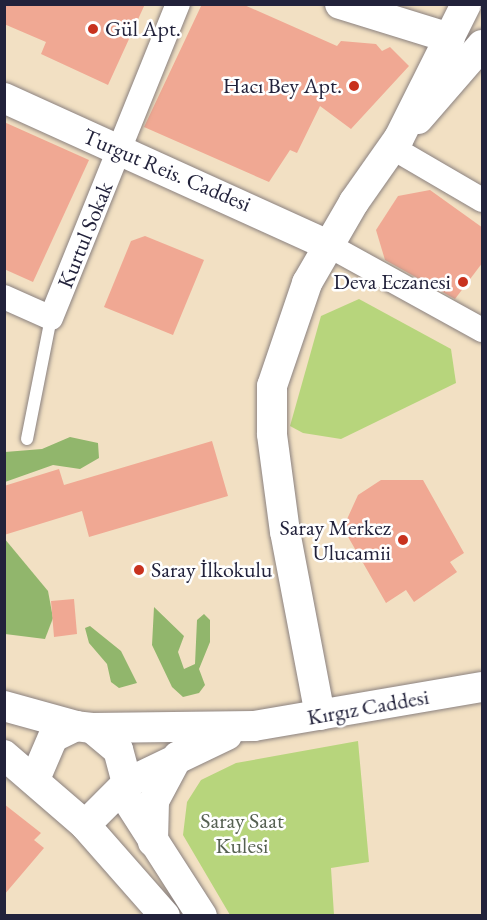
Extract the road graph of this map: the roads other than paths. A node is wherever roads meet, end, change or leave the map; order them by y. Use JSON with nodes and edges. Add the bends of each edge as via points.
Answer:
{"nodes":[{"id":1,"x":178,"y":4,"type":"edge"},
{"id":2,"x":340,"y":4,"type":"edge"},
{"id":3,"x":466,"y":4,"type":"edge"},
{"id":4,"x":450,"y":38,"type":"junction"},
{"id":5,"x":478,"y":60,"type":"edge"},
{"id":6,"x":4,"y":98,"type":"edge"},
{"id":7,"x":396,"y":143,"type":"junction"},
{"id":8,"x":119,"y":151,"type":"junction"},
{"id":9,"x":483,"y":201,"type":"edge"},
{"id":10,"x":328,"y":245,"type":"junction"},
{"id":11,"x":4,"y":297,"type":"edge"},
{"id":12,"x":51,"y":318,"type":"junction"},
{"id":13,"x":482,"y":333,"type":"edge"},
{"id":14,"x":27,"y":439,"type":"dead end"},
{"id":15,"x":483,"y":687,"type":"edge"},
{"id":16,"x":4,"y":706,"type":"edge"},
{"id":17,"x":320,"y":715,"type":"junction"},
{"id":18,"x":254,"y":726,"type":"junction"},
{"id":19,"x":84,"y":727,"type":"junction"},
{"id":20,"x":4,"y":754,"type":"edge"},
{"id":21,"x":179,"y":756,"type":"junction"},
{"id":22,"x":35,"y":779,"type":"junction"},
{"id":23,"x":125,"y":788,"type":"junction"},
{"id":24,"x":86,"y":825,"type":"junction"},
{"id":25,"x":153,"y":842,"type":"junction"},
{"id":26,"x":146,"y":903,"type":"edge"},
{"id":27,"x":165,"y":915,"type":"edge"},
{"id":28,"x":202,"y":915,"type":"edge"}],
"edges":[{"from":1,"to":8,"type":"street","name":"Kurtul Sokak"},
{"from":2,"to":4,"type":"street"},
{"from":3,"to":4,"type":"street"},
{"from":4,"to":7,"type":"street"},
{"from":5,"to":7,"type":"street"},
{"from":6,"to":8,"type":"street","name":"Turgut Reis. Caddesi"},
{"from":7,"to":9,"type":"street"},
{"from":7,"to":10,"type":"street"},
{"from":8,"to":10,"type":"street","name":"Turgut Reis. Caddesi","via":[[266,213]]},
{"from":8,"to":12,"type":"street","name":"Kurtul Sokak"},
{"from":10,"to":13,"type":"street"},
{"from":10,"to":17,"type":"street","via":[[279,355],[271,413],[285,532]]},
{"from":11,"to":12,"type":"street"},
{"from":12,"to":14,"type":"lane","name":"Kurtul Sokak"},
{"from":15,"to":17,"type":"street","name":"Kırgız Caddesi"},
{"from":16,"to":19,"type":"street"},
{"from":17,"to":18,"type":"street","name":"Kırgız Caddesi"},
{"from":18,"to":19,"type":"street","name":"Kırgız Caddesi"},
{"from":18,"to":21,"type":"street","name":"Kırgız Caddesi"},
{"from":19,"to":22,"type":"street","via":[[53,737]]},
{"from":19,"to":23,"type":"street","via":[[118,750]]},
{"from":20,"to":22,"type":"street"},
{"from":21,"to":23,"type":"street","name":"Kırgız Caddesi"},
{"from":21,"to":25,"type":"street","via":[[154,801]]},
{"from":22,"to":24,"type":"street"},
{"from":23,"to":24,"type":"street"},
{"from":23,"to":25,"type":"street"},
{"from":24,"to":26,"type":"street"},
{"from":25,"to":28,"type":"street"},
{"from":26,"to":27,"type":"street"}]}
